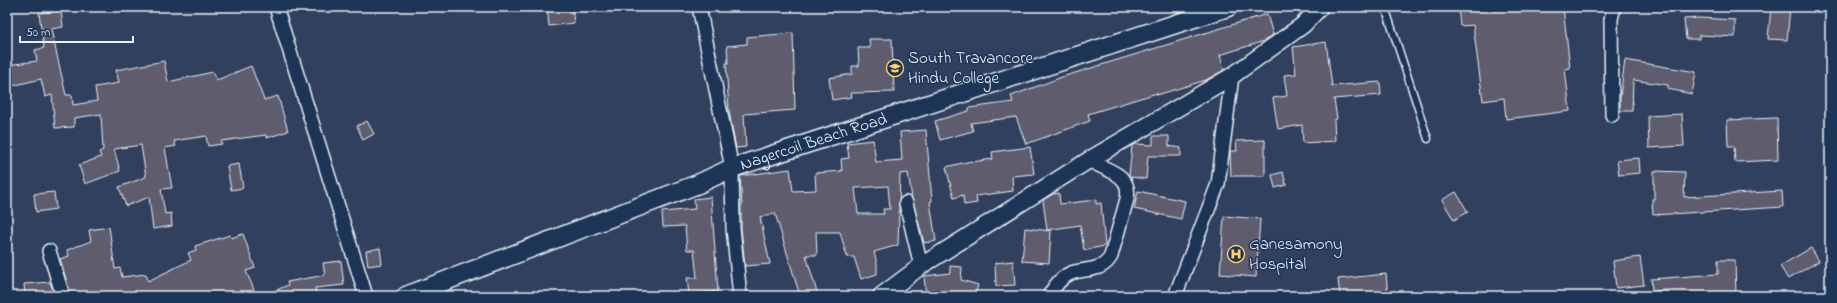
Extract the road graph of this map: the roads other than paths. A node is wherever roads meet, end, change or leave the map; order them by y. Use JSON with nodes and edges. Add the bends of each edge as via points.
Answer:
{"nodes":[{"id":1,"x":276,"y":7,"type":"edge"},
{"id":2,"x":699,"y":7,"type":"edge"},
{"id":3,"x":1228,"y":7,"type":"edge"},
{"id":4,"x":1320,"y":7,"type":"edge"},
{"id":5,"x":1385,"y":7,"type":"edge"},
{"id":6,"x":1614,"y":7,"type":"edge"},
{"id":7,"x":1232,"y":76,"type":"junction"},
{"id":8,"x":1612,"y":115,"type":"dead end"},
{"id":9,"x":1428,"y":138,"type":"dead end"},
{"id":10,"x":1089,"y":160,"type":"junction"},
{"id":11,"x":732,"y":168,"type":"junction"},
{"id":12,"x":906,"y":203,"type":"dead end"},
{"id":13,"x":49,"y":251,"type":"dead end"},
{"id":14,"x":921,"y":266,"type":"junction"},
{"id":15,"x":63,"y":296,"type":"edge"},
{"id":16,"x":366,"y":296,"type":"edge"},
{"id":17,"x":406,"y":296,"type":"edge"},
{"id":18,"x":740,"y":296,"type":"edge"},
{"id":19,"x":880,"y":296,"type":"edge"},
{"id":20,"x":1049,"y":296,"type":"edge"},
{"id":21,"x":1175,"y":296,"type":"edge"}],
"edges":[{"from":1,"to":16,"type":"street"},
{"from":2,"to":11,"type":"street"},
{"from":3,"to":11,"type":"main road","name":"Nagercoil Beach Road"},
{"from":4,"to":7,"type":"street","via":[[1303,25]]},
{"from":5,"to":9,"type":"lane"},
{"from":6,"to":8,"type":"street","via":[[1611,19]]},
{"from":7,"to":10,"type":"street"},
{"from":7,"to":21,"type":"street","via":[[1218,184]]},
{"from":10,"to":14,"type":"street"},
{"from":10,"to":20,"type":"street","via":[[1121,176],[1127,182],[1127,199],[1111,256],[1108,262],[1099,268],[1070,273],[1054,287]]},
{"from":11,"to":17,"type":"main road","name":"Nagercoil Beach Road","via":[[698,184]]},
{"from":11,"to":18,"type":"street","via":[[733,228]]},
{"from":12,"to":14,"type":"street"},
{"from":13,"to":15,"type":"street"},
{"from":14,"to":19,"type":"street"}]}
